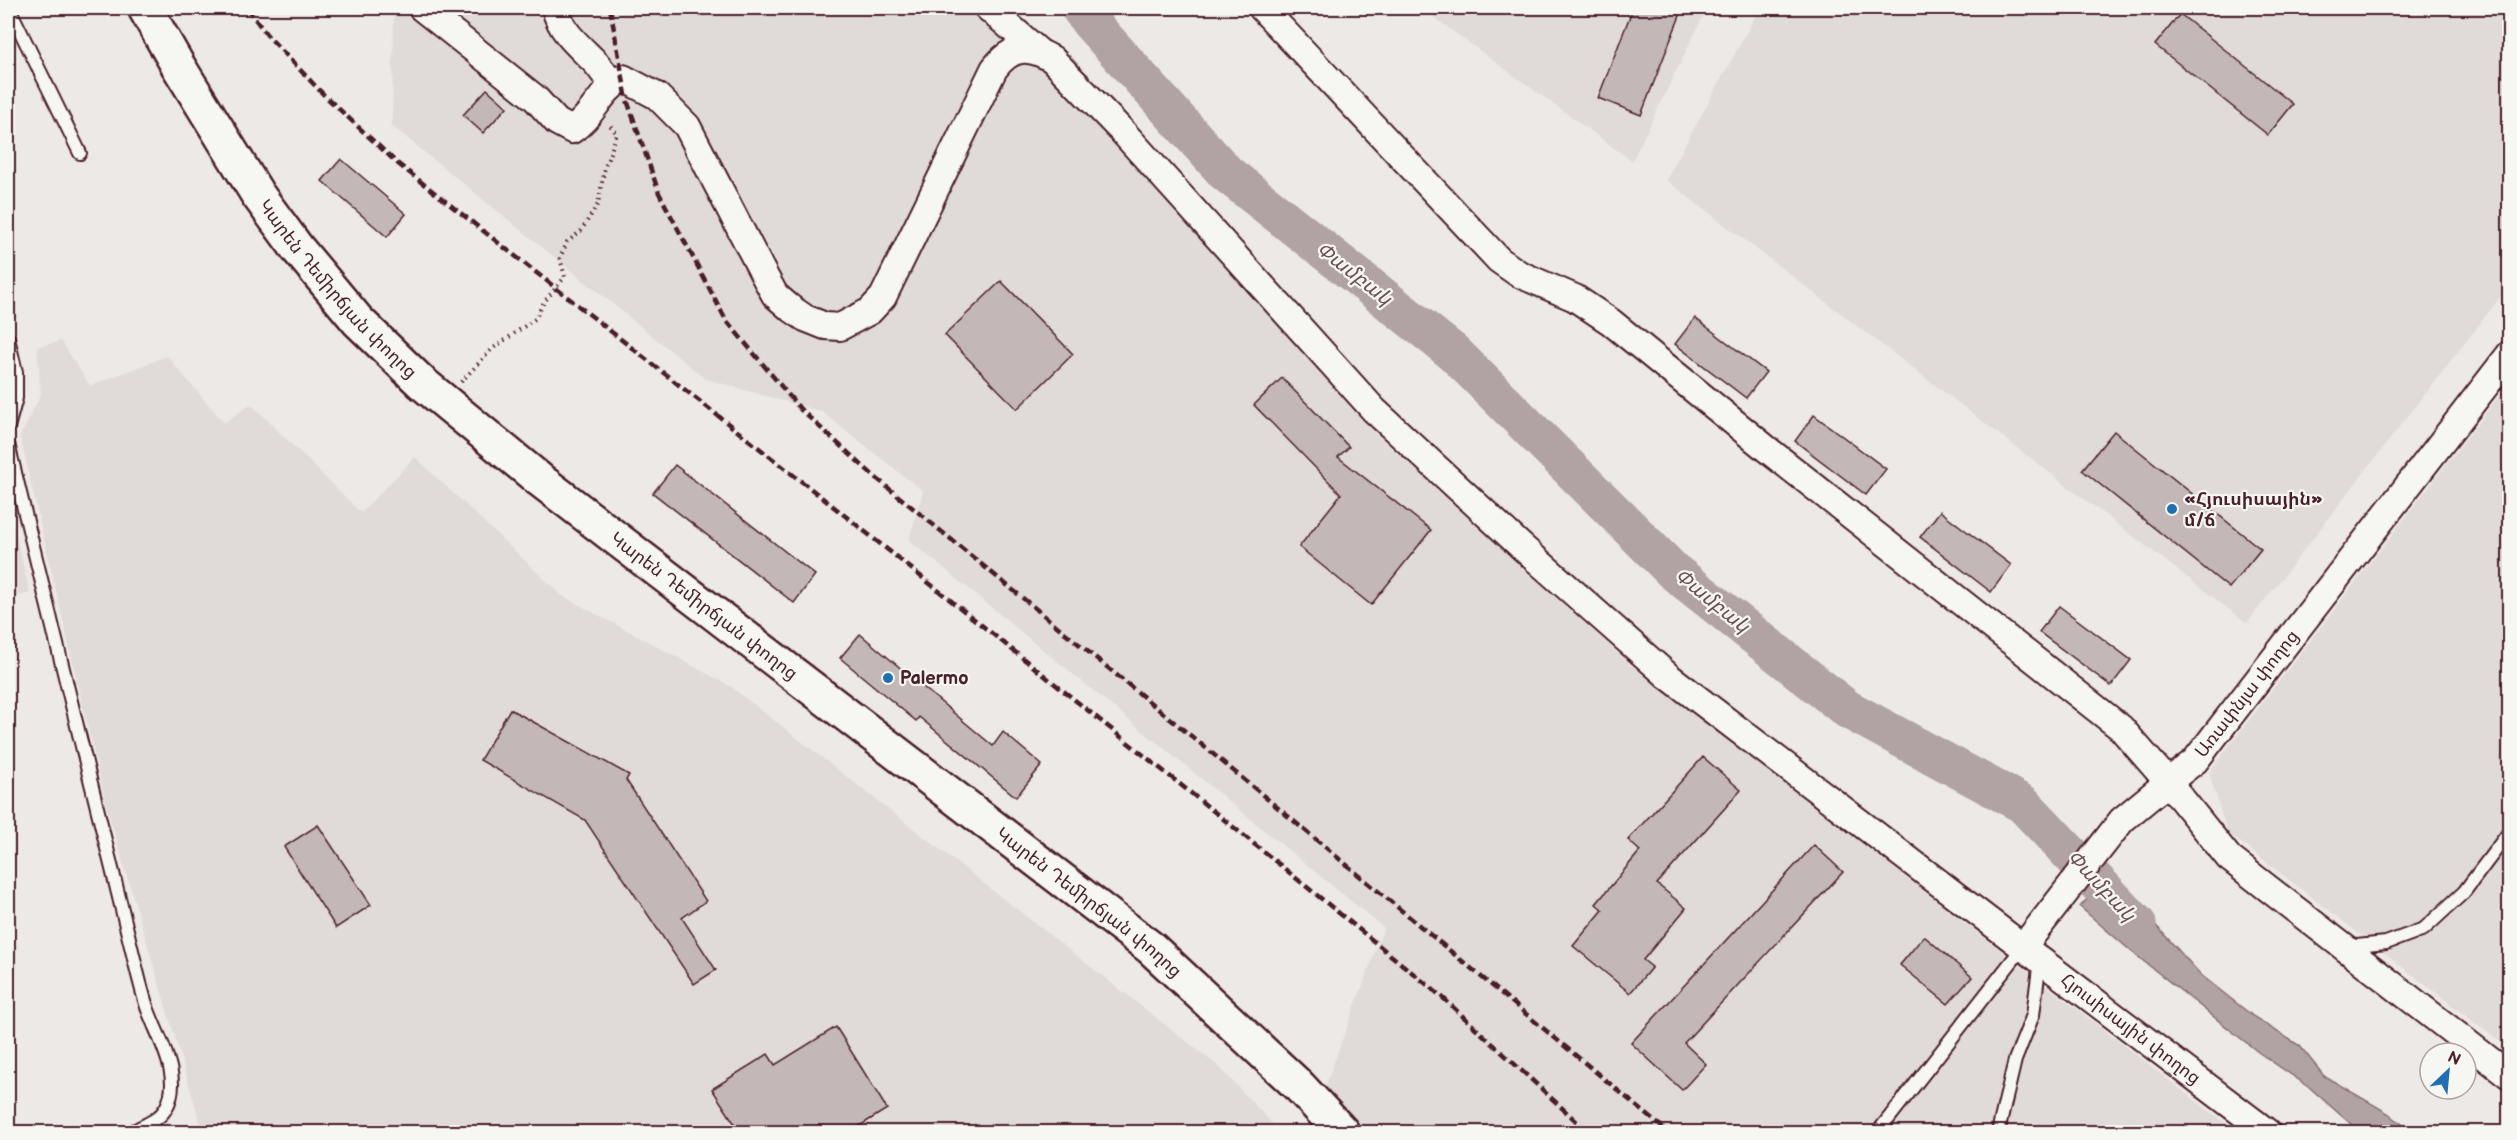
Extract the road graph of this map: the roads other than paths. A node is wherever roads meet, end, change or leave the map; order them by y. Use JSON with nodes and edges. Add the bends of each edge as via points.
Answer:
{"nodes":[{"id":1,"x":9,"y":8,"type":"edge"},
{"id":2,"x":145,"y":8,"type":"edge"},
{"id":3,"x":422,"y":8,"type":"edge"},
{"id":4,"x":555,"y":8,"type":"edge"},
{"id":5,"x":988,"y":8,"type":"edge"},
{"id":6,"x":1262,"y":8,"type":"edge"},
{"id":7,"x":1038,"y":51,"type":"junction"},
{"id":8,"x":612,"y":84,"type":"junction"},
{"id":9,"x":80,"y":153,"type":"dead end"},
{"id":10,"x":8,"y":338,"type":"edge"},
{"id":11,"x":2510,"y":354,"type":"edge"},
{"id":12,"x":8,"y":427,"type":"edge"},
{"id":13,"x":8,"y":444,"type":"edge"},
{"id":14,"x":2168,"y":782,"type":"junction"},
{"id":15,"x":2510,"y":831,"type":"edge"},
{"id":16,"x":2343,"y":948,"type":"junction"},
{"id":17,"x":2031,"y":953,"type":"junction"},
{"id":18,"x":2510,"y":1076,"type":"edge"},
{"id":19,"x":132,"y":1132,"type":"edge"},
{"id":20,"x":1342,"y":1132,"type":"edge"},
{"id":21,"x":1878,"y":1132,"type":"edge"},
{"id":22,"x":1998,"y":1132,"type":"edge"},
{"id":23,"x":2267,"y":1132,"type":"edge"}],
"edges":[{"from":1,"to":9,"type":"lane"},
{"from":2,"to":20,"type":"main road","name":"Կարեն Դեմիրճյան փողոց","via":[[252,186],[358,321],[444,401],[540,480],[1151,948],[1300,1087]]},
{"from":3,"to":8,"type":"street","via":[[527,91],[557,122],[572,130],[585,121]]},
{"from":4,"to":8,"type":"street","via":[[570,39]]},
{"from":5,"to":7,"type":"street","name":"Հյուսիսային փողոց"},
{"from":6,"to":14,"type":"street","via":[[1499,260],[1519,274],[1575,298],[1611,322],[2121,728]]},
{"from":7,"to":8,"type":"street","via":[[1012,52],[994,69],[883,297],[870,311],[840,327],[805,318],[775,295],[687,126],[674,111],[657,96],[623,78]]},
{"from":7,"to":17,"type":"street","name":"Հյուսիսային փողոց","via":[[1073,78],[1374,410],[1522,547],[1668,676]]},
{"from":10,"to":12,"type":"lane","via":[[16,398]]},
{"from":11,"to":14,"type":"street","name":"Առափնյա փողոց","via":[[2195,761]]},
{"from":13,"to":19,"type":"lane","via":[[137,971],[170,1068],[172,1091],[165,1110],[154,1121]]},
{"from":14,"to":16,"type":"street","via":[[2229,858]]},
{"from":14,"to":17,"type":"street","name":"Առափնյա փողոց","via":[[2122,820],[2045,918]]},
{"from":15,"to":16,"type":"lane","via":[[2464,892],[2424,929],[2386,943]]},
{"from":16,"to":18,"type":"street"},
{"from":17,"to":21,"type":"lane"},
{"from":17,"to":22,"type":"lane","via":[[2033,1015],[2015,1060]]},
{"from":17,"to":23,"type":"street","name":"Հյուսիսային փողոց"}]}
